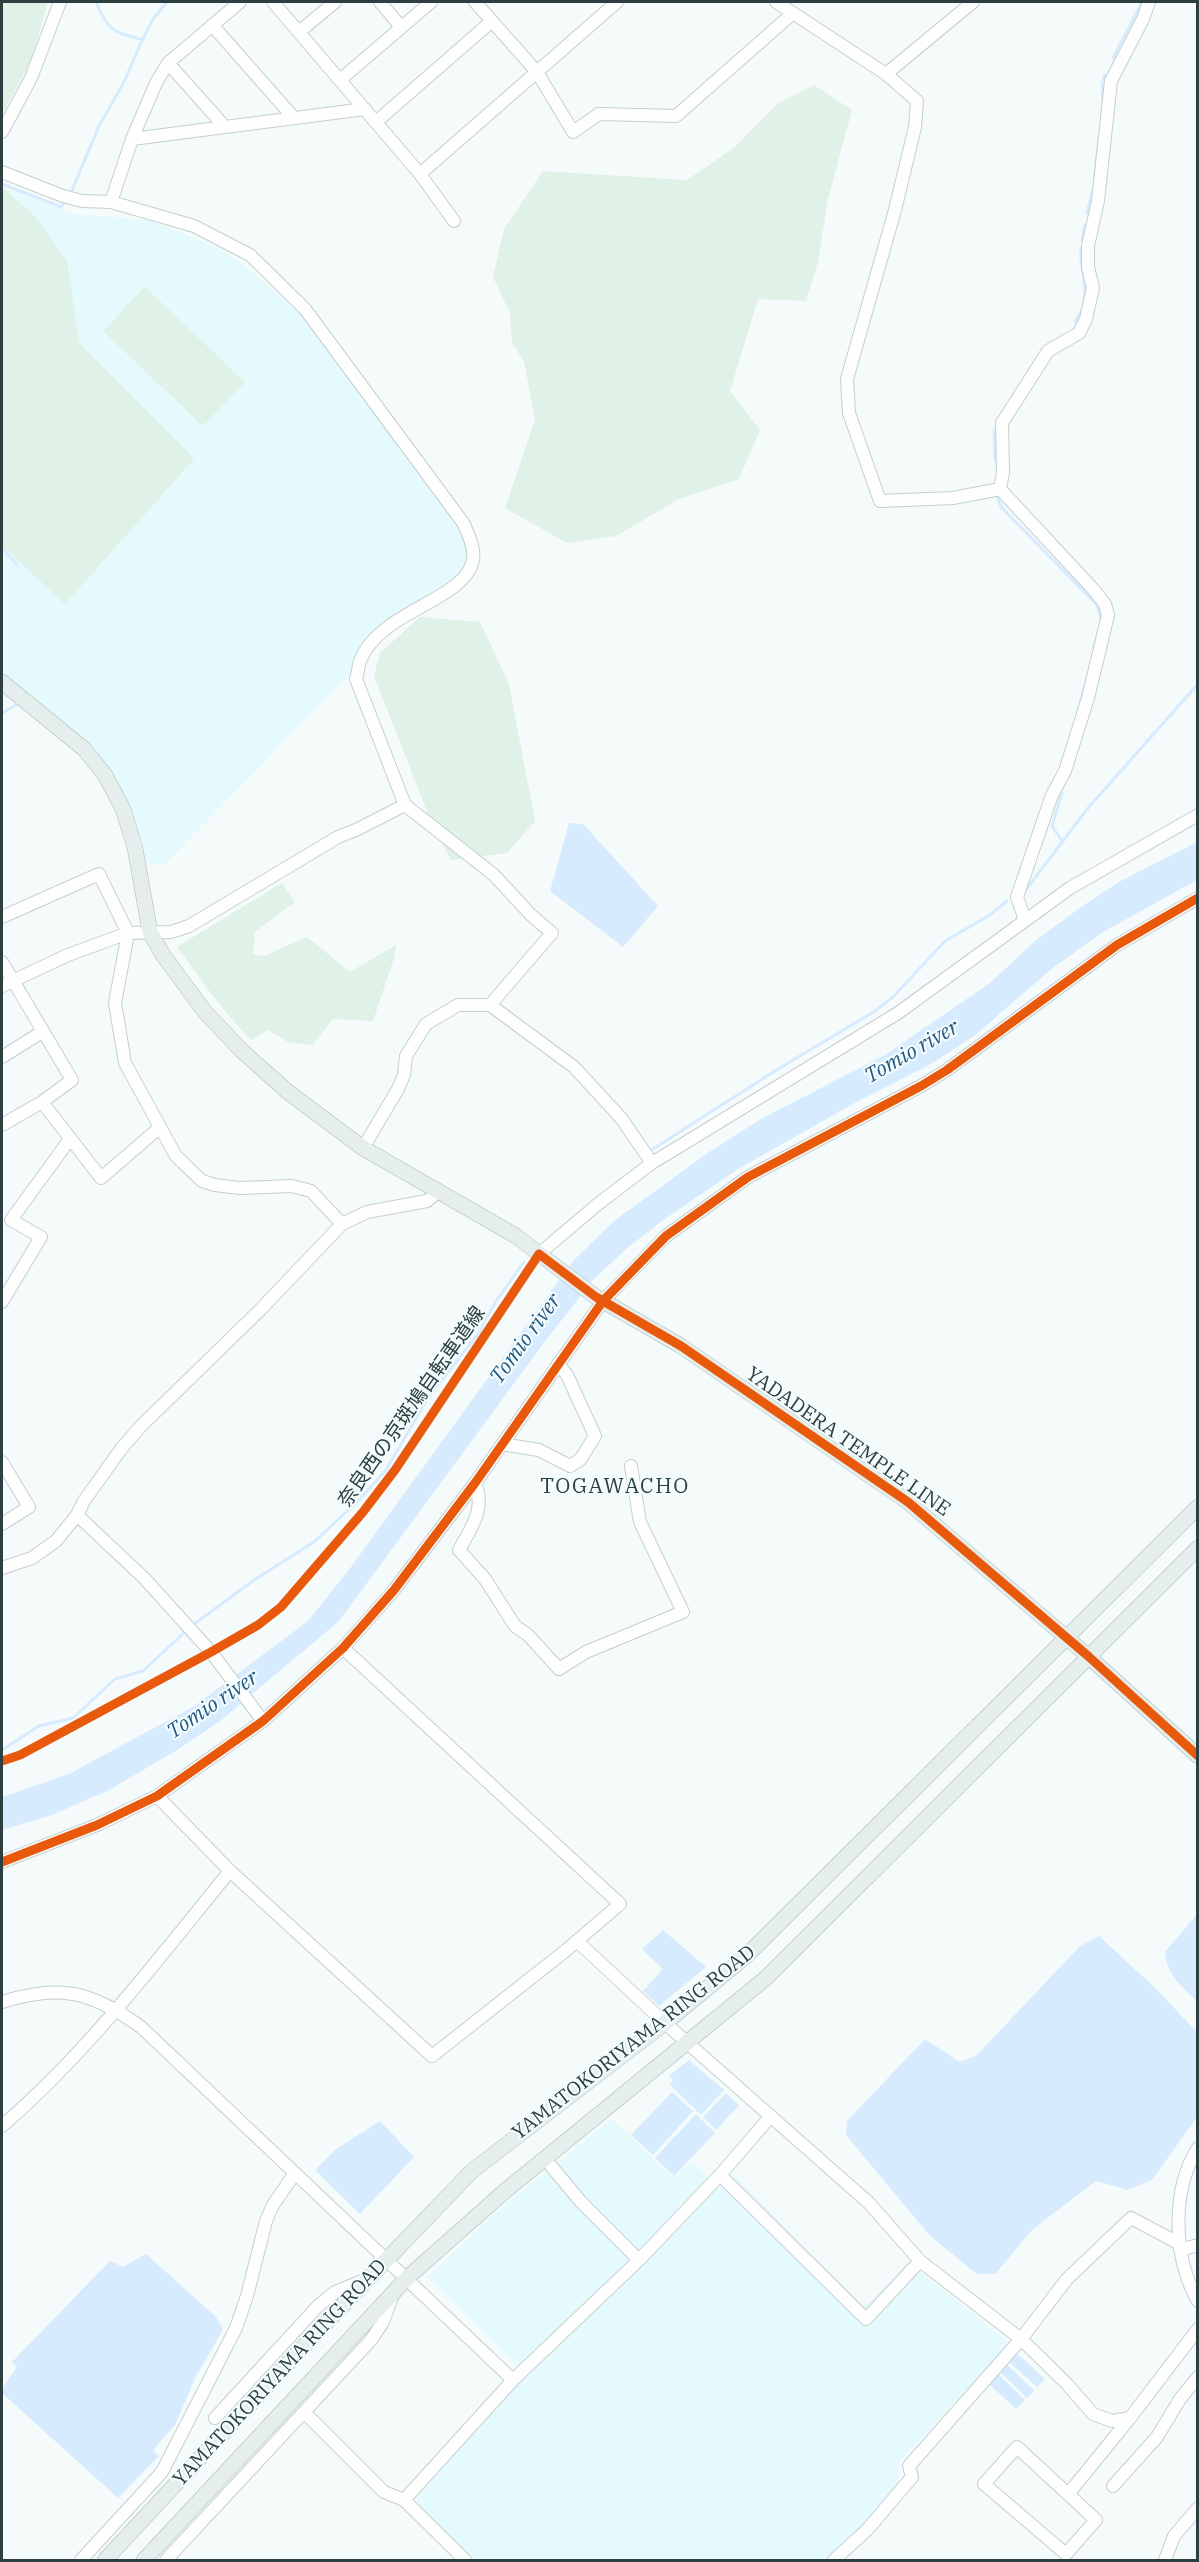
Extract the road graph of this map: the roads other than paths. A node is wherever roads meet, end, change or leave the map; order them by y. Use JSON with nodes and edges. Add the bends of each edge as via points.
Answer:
{"nodes":[{"id":1,"x":60,"y":2,"type":"edge"},
{"id":2,"x":240,"y":2,"type":"edge"},
{"id":3,"x":273,"y":2,"type":"edge"},
{"id":4,"x":335,"y":2,"type":"edge"},
{"id":5,"x":380,"y":2,"type":"edge"},
{"id":6,"x":431,"y":2,"type":"edge"},
{"id":7,"x":475,"y":2,"type":"edge"},
{"id":8,"x":617,"y":2,"type":"edge"},
{"id":9,"x":776,"y":2,"type":"edge"},
{"id":10,"x":973,"y":2,"type":"edge"},
{"id":11,"x":1149,"y":2,"type":"edge"},
{"id":12,"x":792,"y":14,"type":"junction"},
{"id":13,"x":492,"y":21,"type":"junction"},
{"id":14,"x":212,"y":25,"type":"junction"},
{"id":15,"x":401,"y":27,"type":"junction"},
{"id":16,"x":299,"y":32,"type":"junction"},
{"id":17,"x":168,"y":63,"type":"junction"},
{"id":18,"x":537,"y":72,"type":"junction"},
{"id":19,"x":886,"y":74,"type":"junction"},
{"id":20,"x":340,"y":80,"type":"junction"},
{"id":21,"x":365,"y":109,"type":"junction"},
{"id":22,"x":294,"y":118,"type":"junction"},
{"id":23,"x":376,"y":122,"type":"junction"},
{"id":24,"x":225,"y":127,"type":"junction"},
{"id":25,"x":2,"y":132,"type":"edge"},
{"id":26,"x":132,"y":139,"type":"junction"},
{"id":27,"x":2,"y":171,"type":"edge"},
{"id":28,"x":420,"y":174,"type":"junction"},
{"id":29,"x":111,"y":202,"type":"junction"},
{"id":30,"x":454,"y":221,"type":"dead end"},
{"id":31,"x":1000,"y":489,"type":"junction"},
{"id":32,"x":2,"y":682,"type":"edge"},
{"id":33,"x":405,"y":805,"type":"junction"},
{"id":34,"x":1197,"y":815,"type":"edge"},
{"id":35,"x":1197,"y":898,"type":"edge"},
{"id":36,"x":2,"y":917,"type":"edge"},
{"id":37,"x":1025,"y":920,"type":"junction"},
{"id":38,"x":150,"y":932,"type":"junction"},
{"id":39,"x":128,"y":933,"type":"junction"},
{"id":40,"x":2,"y":962,"type":"edge"},
{"id":41,"x":7,"y":983,"type":"edge"},
{"id":42,"x":490,"y":1005,"type":"junction"},
{"id":43,"x":42,"y":1032,"type":"junction"},
{"id":44,"x":2,"y":1057,"type":"edge"},
{"id":45,"x":42,"y":1102,"type":"junction"},
{"id":46,"x":2,"y":1125,"type":"edge"},
{"id":47,"x":159,"y":1128,"type":"junction"},
{"id":48,"x":70,"y":1138,"type":"junction"},
{"id":49,"x":363,"y":1148,"type":"junction"},
{"id":50,"x":652,"y":1163,"type":"junction"},
{"id":51,"x":439,"y":1191,"type":"junction"},
{"id":52,"x":342,"y":1224,"type":"junction"},
{"id":53,"x":545,"y":1258,"type":"junction"},
{"id":54,"x":5,"y":1286,"type":"edge"},
{"id":55,"x":599,"y":1299,"type":"junction"},
{"id":56,"x":2,"y":1302,"type":"edge"},
{"id":57,"x":558,"y":1364,"type":"junction"},
{"id":58,"x":502,"y":1444,"type":"junction"},
{"id":59,"x":2,"y":1462,"type":"edge"},
{"id":60,"x":631,"y":1466,"type":"dead end"},
{"id":61,"x":475,"y":1483,"type":"junction"},
{"id":62,"x":1197,"y":1507,"type":"edge"},
{"id":63,"x":77,"y":1515,"type":"junction"},
{"id":64,"x":2,"y":1524,"type":"edge"},
{"id":65,"x":1197,"y":1548,"type":"edge"},
{"id":66,"x":2,"y":1568,"type":"edge"},
{"id":67,"x":1066,"y":1638,"type":"junction"},
{"id":68,"x":343,"y":1648,"type":"junction"},
{"id":69,"x":1088,"y":1656,"type":"junction"},
{"id":70,"x":263,"y":1721,"type":"junction"},
{"id":71,"x":1197,"y":1756,"type":"edge"},
{"id":72,"x":157,"y":1796,"type":"junction"},
{"id":73,"x":2,"y":1862,"type":"edge"},
{"id":74,"x":230,"y":1871,"type":"junction"},
{"id":75,"x":577,"y":1941,"type":"junction"},
{"id":76,"x":2,"y":2002,"type":"edge"},
{"id":77,"x":117,"y":2009,"type":"junction"},
{"id":78,"x":665,"y":2023,"type":"junction"},
{"id":79,"x":686,"y":2042,"type":"junction"},
{"id":80,"x":770,"y":2117,"type":"junction"},
{"id":81,"x":2,"y":2126,"type":"edge"},
{"id":82,"x":1197,"y":2148,"type":"edge"},
{"id":83,"x":546,"y":2160,"type":"junction"},
{"id":84,"x":295,"y":2173,"type":"junction"},
{"id":85,"x":720,"y":2175,"type":"junction"},
{"id":86,"x":1197,"y":2245,"type":"edge"},
{"id":87,"x":1180,"y":2247,"type":"junction"},
{"id":88,"x":388,"y":2258,"type":"junction"},
{"id":89,"x":639,"y":2260,"type":"junction"},
{"id":90,"x":920,"y":2261,"type":"junction"},
{"id":91,"x":407,"y":2278,"type":"junction"},
{"id":92,"x":368,"y":2279,"type":"junction"},
{"id":93,"x":393,"y":2293,"type":"junction"},
{"id":94,"x":1197,"y":2301,"type":"edge"},
{"id":95,"x":1197,"y":2329,"type":"edge"},
{"id":96,"x":1021,"y":2339,"type":"junction"},
{"id":97,"x":1197,"y":2377,"type":"edge"},
{"id":98,"x":513,"y":2380,"type":"junction"},
{"id":99,"x":305,"y":2413,"type":"junction"},
{"id":100,"x":215,"y":2418,"type":"dead end"},
{"id":101,"x":1130,"y":2418,"type":"junction"},
{"id":102,"x":1106,"y":2420,"type":"junction"},
{"id":103,"x":1107,"y":2446,"type":"junction"},
{"id":104,"x":1113,"y":2486,"type":"dead end"},
{"id":105,"x":1069,"y":2493,"type":"junction"},
{"id":106,"x":404,"y":2500,"type":"junction"},
{"id":107,"x":1197,"y":2508,"type":"edge"},
{"id":108,"x":81,"y":2560,"type":"edge"},
{"id":109,"x":105,"y":2560,"type":"edge"},
{"id":110,"x":144,"y":2560,"type":"edge"},
{"id":111,"x":166,"y":2560,"type":"edge"},
{"id":112,"x":465,"y":2560,"type":"edge"},
{"id":113,"x":834,"y":2560,"type":"edge"},
{"id":114,"x":1165,"y":2560,"type":"edge"}],
"edges":[{"from":1,"to":25,"type":"street","via":[[31,78]]},
{"from":2,"to":14,"type":"street"},
{"from":3,"to":16,"type":"street"},
{"from":4,"to":16,"type":"street"},
{"from":5,"to":15,"type":"street"},
{"from":6,"to":15,"type":"street"},
{"from":7,"to":13,"type":"street"},
{"from":8,"to":18,"type":"street"},
{"from":9,"to":12,"type":"street"},
{"from":10,"to":19,"type":"street"},
{"from":11,"to":31,"type":"street","via":[[1111,81],[1098,201],[1088,246],[1093,288],[1086,319],[1079,333],[1048,351],[1002,423]]},
{"from":12,"to":18,"type":"street","via":[[676,116],[599,114],[573,132]]},
{"from":12,"to":19,"type":"street"},
{"from":13,"to":18,"type":"street"},
{"from":13,"to":23,"type":"street"},
{"from":14,"to":17,"type":"street"},
{"from":14,"to":22,"type":"street"},
{"from":15,"to":20,"type":"street"},
{"from":16,"to":20,"type":"street"},
{"from":17,"to":24,"type":"street"},
{"from":17,"to":26,"type":"street"},
{"from":18,"to":28,"type":"street"},
{"from":19,"to":31,"type":"street","via":[[913,95],[918,107],[895,210],[852,357],[847,380],[849,412],[880,501],[953,498]]},
{"from":20,"to":21,"type":"street"},
{"from":21,"to":22,"type":"street"},
{"from":21,"to":23,"type":"street"},
{"from":22,"to":24,"type":"street"},
{"from":23,"to":28,"type":"street"},
{"from":24,"to":26,"type":"street"},
{"from":26,"to":29,"type":"street"},
{"from":27,"to":29,"type":"street","via":[[68,198]]},
{"from":28,"to":30,"type":"street"},
{"from":29,"to":33,"type":"street","via":[[194,226],[250,255],[305,309],[465,524],[473,546],[469,572],[457,587],[403,615],[381,632],[360,660],[356,679]]},
{"from":31,"to":37,"type":"street","via":[[1099,597],[1108,615],[1065,771],[1052,795],[1017,897]]},
{"from":32,"to":38,"type":"main road","name":"YADADERA TEMPLE LINE","via":[[84,749],[105,775],[123,808],[135,848]]},
{"from":33,"to":38,"type":"street","via":[[338,837],[189,926],[171,932]]},
{"from":33,"to":42,"type":"street","via":[[494,875],[552,933]]},
{"from":34,"to":37,"type":"street","via":[[1070,888]]},
{"from":35,"to":55,"type":"street","via":[[1117,945],[947,1070],[748,1177],[666,1236]]},
{"from":36,"to":39,"type":"street","via":[[99,874]]},
{"from":37,"to":50,"type":"street","via":[[898,1013]]},
{"from":38,"to":39,"type":"street"},
{"from":38,"to":49,"type":"main road","name":"YADADERA TEMPLE LINE","via":[[198,1003],[242,1051],[288,1092]]},
{"from":39,"to":41,"type":"street"},
{"from":39,"to":47,"type":"street","via":[[115,1003],[125,1063]]},
{"from":40,"to":41,"type":"street"},
{"from":41,"to":43,"type":"street"},
{"from":42,"to":49,"type":"street","via":[[458,1005],[426,1024],[406,1056],[398,1089]]},
{"from":42,"to":50,"type":"street","via":[[574,1067],[621,1118]]},
{"from":43,"to":44,"type":"street"},
{"from":43,"to":45,"type":"street","via":[[72,1080]]},
{"from":45,"to":46,"type":"street"},
{"from":45,"to":48,"type":"street"},
{"from":47,"to":48,"type":"street","via":[[101,1178]]},
{"from":47,"to":52,"type":"street","via":[[176,1156],[202,1180],[240,1188],[292,1186],[310,1191]]},
{"from":48,"to":54,"type":"street","via":[[11,1220],[41,1238]]},
{"from":49,"to":51,"type":"main road","name":"YADADERA TEMPLE LINE"},
{"from":50,"to":53,"type":"street","via":[[598,1204]]},
{"from":51,"to":52,"type":"street","via":[[427,1201],[367,1212]]},
{"from":51,"to":53,"type":"main road","name":"YADADERA TEMPLE LINE","via":[[516,1236]]},
{"from":52,"to":63,"type":"street","via":[[141,1426]]},
{"from":53,"to":55,"type":"main road","name":"YADADERA TEMPLE LINE"},
{"from":54,"to":56,"type":"street"},
{"from":55,"to":57,"type":"street"},
{"from":55,"to":67,"type":"main road","name":"YADADERA TEMPLE LINE","via":[[681,1346],[908,1502]]},
{"from":57,"to":58,"type":"street"},
{"from":57,"to":58,"type":"street","via":[[596,1436],[580,1460],[570,1466],[539,1450]]},
{"from":58,"to":61,"type":"street"},
{"from":59,"to":64,"type":"street","via":[[29,1507]]},
{"from":60,"to":61,"type":"street","via":[[640,1522],[682,1612],[586,1652],[559,1669],[515,1626],[485,1579],[459,1550],[479,1514]]},
{"from":61,"to":68,"type":"street","via":[[394,1590]]},
{"from":62,"to":67,"type":"main road","name":"YAMATOKORIYAMA RING ROAD"},
{"from":63,"to":66,"type":"street","via":[[56,1541],[32,1558]]},
{"from":63,"to":70,"type":"street","via":[[144,1578],[219,1663]]},
{"from":65,"to":69,"type":"main road","name":"YAMATOKORIYAMA RING ROAD"},
{"from":67,"to":69,"type":"main road","name":"YADADERA TEMPLE LINE"},
{"from":67,"to":78,"type":"main road","name":"YAMATOKORIYAMA RING ROAD","via":[[747,1956]]},
{"from":68,"to":70,"type":"street"},
{"from":68,"to":75,"type":"street","via":[[620,1904]]},
{"from":69,"to":71,"type":"main road","name":"YADADERA TEMPLE LINE"},
{"from":69,"to":79,"type":"main road","name":"YAMATOKORIYAMA RING ROAD","via":[[766,1978]]},
{"from":70,"to":72,"type":"street"},
{"from":72,"to":73,"type":"street","via":[[97,1825]]},
{"from":72,"to":74,"type":"street"},
{"from":74,"to":75,"type":"street","via":[[432,2056]]},
{"from":74,"to":77,"type":"street"},
{"from":75,"to":78,"type":"street"},
{"from":76,"to":77,"type":"street","via":[[60,1992],[100,2000]]},
{"from":77,"to":81,"type":"street"},
{"from":77,"to":84,"type":"street","via":[[141,2027]]},
{"from":78,"to":79,"type":"street"},
{"from":78,"to":88,"type":"main road","name":"YAMATOKORIYAMA RING ROAD","via":[[472,2171]]},
{"from":79,"to":80,"type":"street"},
{"from":79,"to":83,"type":"main road","name":"YAMATOKORIYAMA RING ROAD"},
{"from":80,"to":85,"type":"street"},
{"from":80,"to":90,"type":"street","via":[[869,2204]]},
{"from":82,"to":87,"type":"street","via":[[1180,2204]]},
{"from":83,"to":89,"type":"street"},
{"from":83,"to":91,"type":"main road","name":"YAMATOKORIYAMA RING ROAD"},
{"from":84,"to":88,"type":"street"},
{"from":84,"to":108,"type":"street","via":[[266,2222],[236,2328],[162,2472]]},
{"from":85,"to":89,"type":"street"},
{"from":85,"to":90,"type":"street","via":[[866,2319]]},
{"from":86,"to":87,"type":"street"},
{"from":87,"to":94,"type":"street","via":[[1185,2273]]},
{"from":87,"to":96,"type":"street","via":[[1131,2218],[1067,2280]]},
{"from":88,"to":91,"type":"street"},
{"from":88,"to":92,"type":"main road","name":"YAMATOKORIYAMA RING ROAD"},
{"from":89,"to":98,"type":"street"},
{"from":90,"to":96,"type":"street"},
{"from":91,"to":93,"type":"main road","name":"YAMATOKORIYAMA RING ROAD"},
{"from":91,"to":98,"type":"street"},
{"from":92,"to":100,"type":"street","via":[[335,2292],[318,2306]]},
{"from":92,"to":109,"type":"main road","name":"YAMATOKORIYAMA RING ROAD"},
{"from":93,"to":99,"type":"street","via":[[383,2322],[371,2340]]},
{"from":93,"to":110,"type":"main road","name":"YAMATOKORIYAMA RING ROAD"},
{"from":95,"to":101,"type":"street"},
{"from":96,"to":102,"type":"street","via":[[1088,2409]]},
{"from":96,"to":113,"type":"street","via":[[909,2466],[912,2477],[867,2530]]},
{"from":97,"to":104,"type":"street","via":[[1158,2437]]},
{"from":98,"to":106,"type":"street"},
{"from":99,"to":106,"type":"street","via":[[384,2492]]},
{"from":99,"to":111,"type":"street"},
{"from":101,"to":102,"type":"street"},
{"from":101,"to":103,"type":"street"},
{"from":102,"to":103,"type":"street"},
{"from":103,"to":105,"type":"street"},
{"from":105,"to":105,"type":"street","via":[[1017,2447],[984,2484],[1066,2554],[1096,2520]]},
{"from":106,"to":112,"type":"street"},
{"from":107,"to":114,"type":"street","via":[[1174,2536]]}]}
